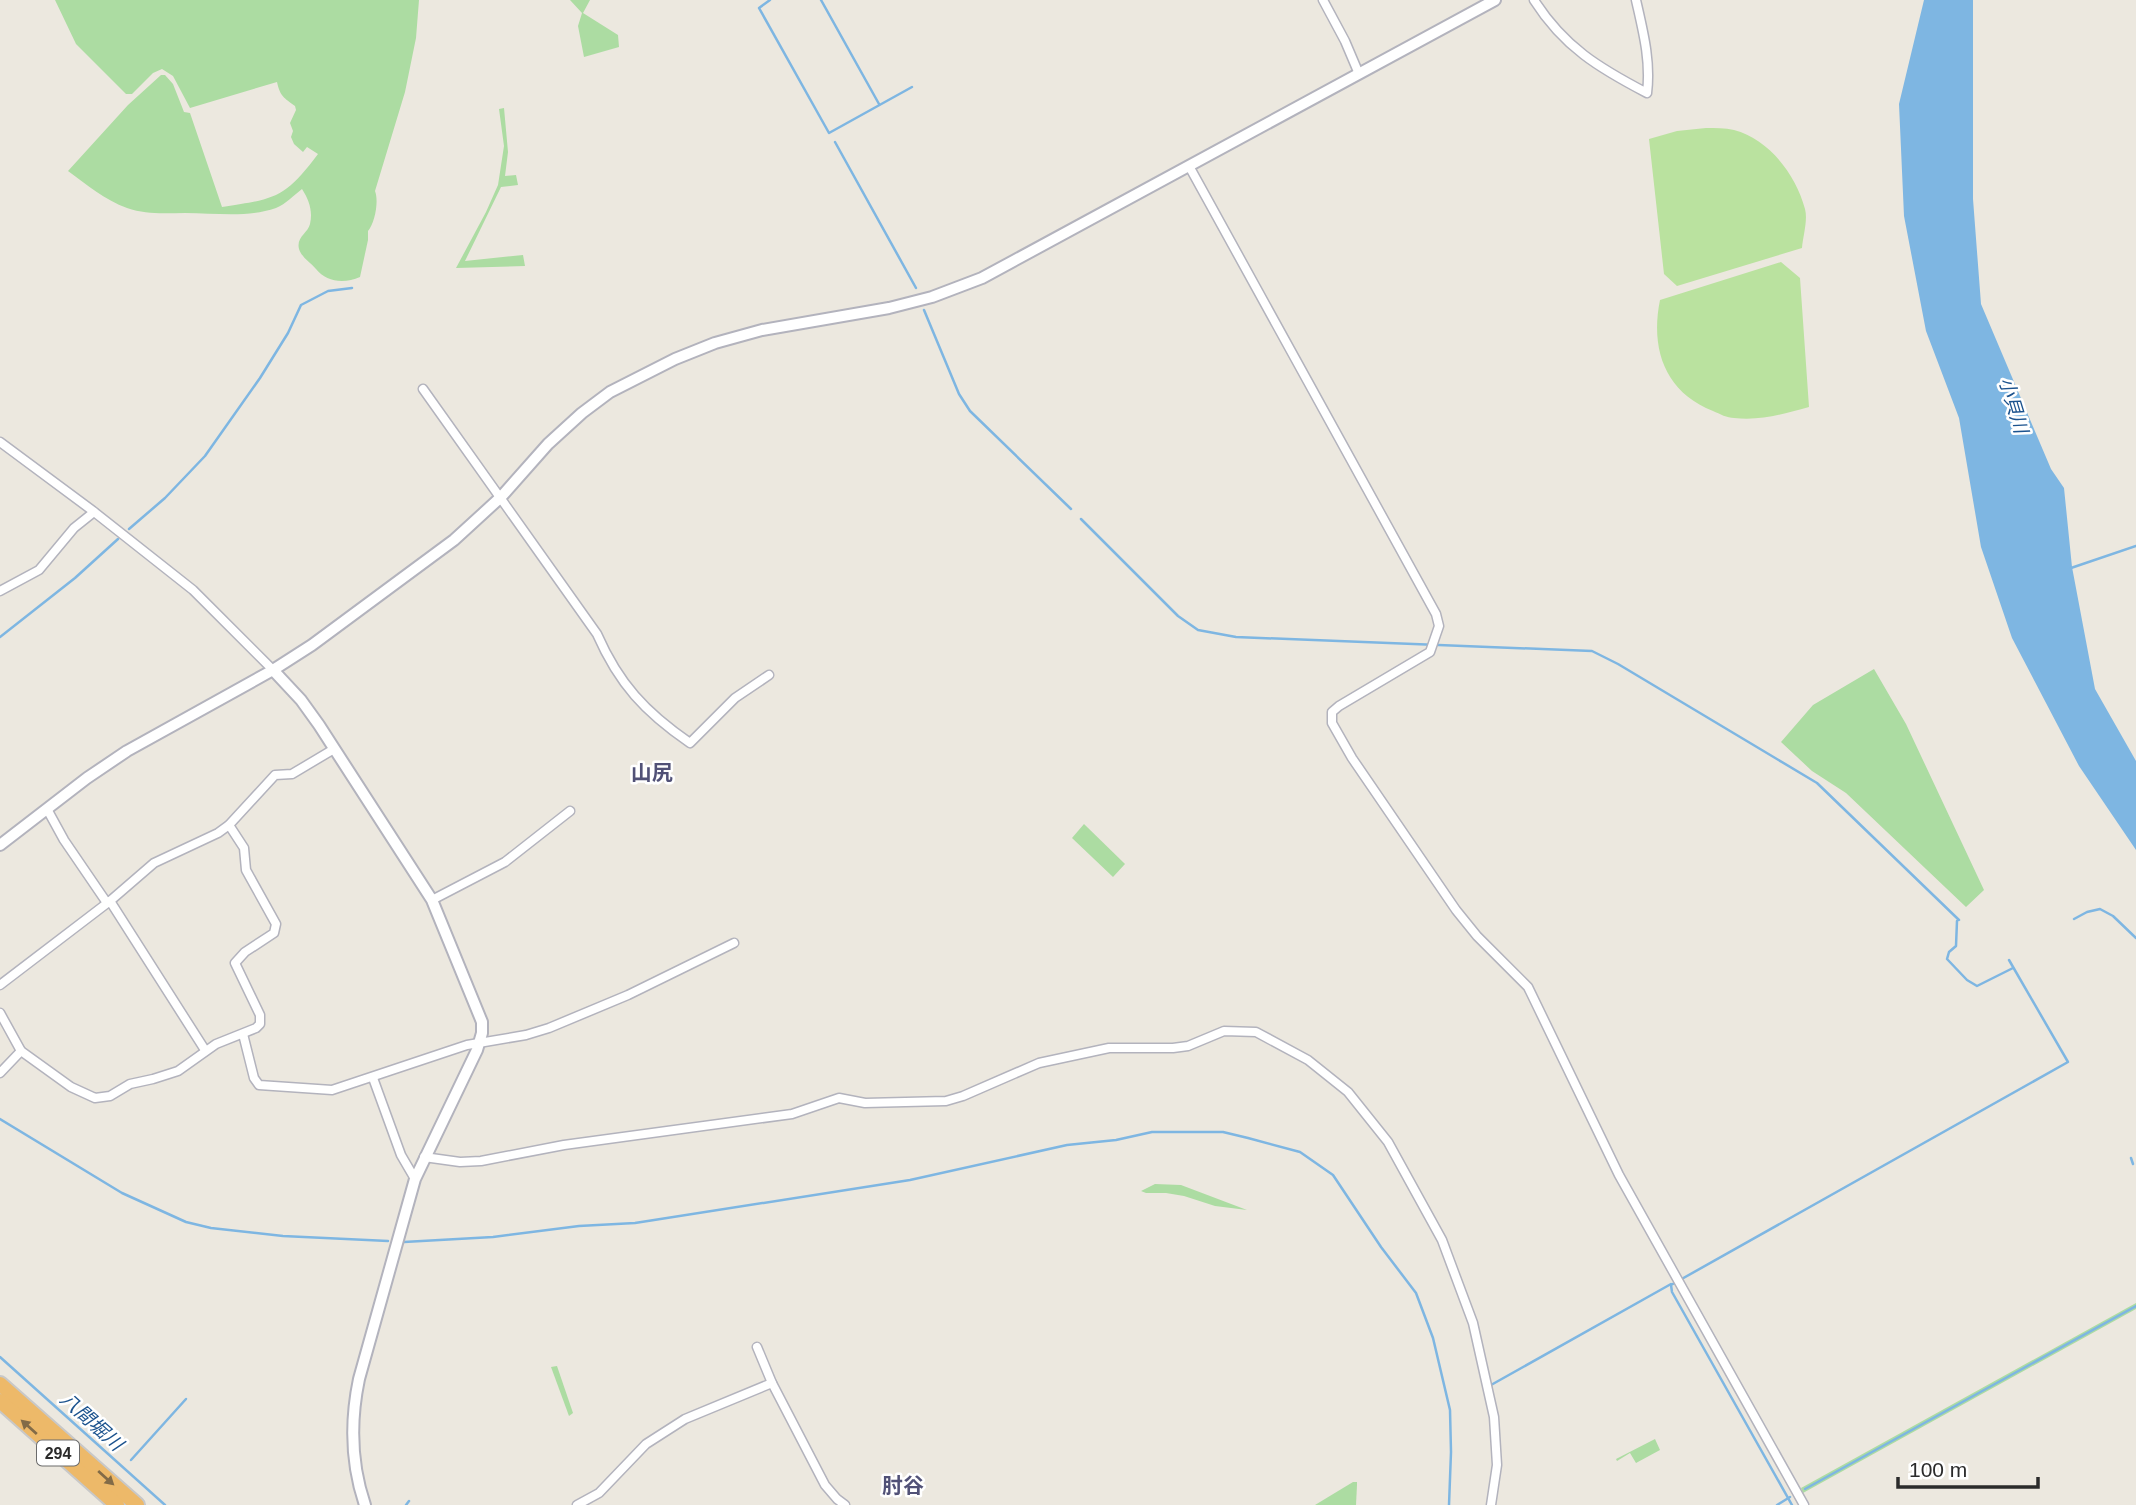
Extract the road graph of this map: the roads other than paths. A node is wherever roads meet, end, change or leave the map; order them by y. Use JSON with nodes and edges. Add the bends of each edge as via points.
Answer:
{"nodes":[{"id":1,"x":1322,"y":0,"type":"edge"},
{"id":2,"x":1495,"y":0,"type":"edge"},
{"id":3,"x":1534,"y":0,"type":"edge"},
{"id":4,"x":1636,"y":0,"type":"edge"},
{"id":5,"x":1359,"y":74,"type":"junction"},
{"id":6,"x":1189,"y":166,"type":"junction"},
{"id":7,"x":423,"y":390,"type":"dead end"},
{"id":8,"x":0,"y":442,"type":"edge"},
{"id":9,"x":501,"y":497,"type":"junction"},
{"id":10,"x":94,"y":512,"type":"junction"},
{"id":11,"x":0,"y":591,"type":"edge"},
{"id":12,"x":273,"y":670,"type":"junction"},
{"id":13,"x":769,"y":675,"type":"dead end"},
{"id":14,"x":334,"y":749,"type":"junction"},
{"id":15,"x":47,"y":809,"type":"junction"},
{"id":16,"x":570,"y":811,"type":"dead end"},
{"id":17,"x":229,"y":825,"type":"junction"},
{"id":18,"x":0,"y":845,"type":"edge"},
{"id":19,"x":432,"y":900,"type":"junction"},
{"id":20,"x":109,"y":902,"type":"junction"},
{"id":21,"x":734,"y":943,"type":"dead end"},
{"id":22,"x":0,"y":985,"type":"edge"},
{"id":23,"x":0,"y":1013,"type":"edge"},
{"id":24,"x":243,"y":1034,"type":"junction"},
{"id":25,"x":480,"y":1042,"type":"junction"},
{"id":26,"x":205,"y":1050,"type":"junction"},
{"id":27,"x":21,"y":1051,"type":"junction"},
{"id":28,"x":0,"y":1073,"type":"edge"},
{"id":29,"x":373,"y":1078,"type":"junction"},
{"id":30,"x":424,"y":1157,"type":"junction"},
{"id":31,"x":415,"y":1179,"type":"junction"},
{"id":32,"x":757,"y":1347,"type":"dead end"},
{"id":33,"x":772,"y":1382,"type":"junction"},
{"id":34,"x":0,"y":1384,"type":"edge"},
{"id":35,"x":0,"y":1401,"type":"edge"},
{"id":36,"x":117,"y":1505,"type":"edge"},
{"id":37,"x":136,"y":1505,"type":"edge"},
{"id":38,"x":365,"y":1505,"type":"edge"},
{"id":39,"x":577,"y":1505,"type":"edge"},
{"id":40,"x":845,"y":1505,"type":"edge"},
{"id":41,"x":1491,"y":1505,"type":"edge"},
{"id":42,"x":1804,"y":1505,"type":"edge"}],
"edges":[{"from":1,"to":5,"type":"street"},
{"from":2,"to":5,"type":"street"},
{"from":3,"to":4,"type":"street","via":[[1574,50],[1647,93],[1648,56]]},
{"from":5,"to":6,"type":"street"},
{"from":6,"to":9,"type":"street","via":[[958,288],[889,309],[762,330],[715,343],[645,374],[582,413]]},
{"from":6,"to":42,"type":"street","via":[[1436,614],[1439,626],[1430,652],[1339,706],[1332,712],[1332,723],[1466,923],[1528,987],[1619,1175]]},
{"from":7,"to":9,"type":"street"},
{"from":8,"to":10,"type":"street"},
{"from":9,"to":12,"type":"street","via":[[454,540]]},
{"from":9,"to":13,"type":"street","via":[[597,634],[630,692],[660,723],[690,743],[735,698]]},
{"from":10,"to":11,"type":"street","via":[[74,528],[39,570]]},
{"from":10,"to":12,"type":"street","via":[[193,590]]},
{"from":12,"to":14,"type":"street","via":[[301,700]]},
{"from":12,"to":15,"type":"street","via":[[127,751]]},
{"from":14,"to":17,"type":"street","via":[[292,774],[275,775]]},
{"from":14,"to":19,"type":"street"},
{"from":15,"to":18,"type":"street"},
{"from":15,"to":20,"type":"street","via":[[76,859]]},
{"from":16,"to":19,"type":"street","via":[[505,862]]},
{"from":17,"to":20,"type":"street","via":[[154,863]]},
{"from":17,"to":24,"type":"street","via":[[244,848],[246,870],[276,929],[235,963],[260,1021]]},
{"from":19,"to":25,"type":"street","via":[[480,1015]]},
{"from":20,"to":22,"type":"street"},
{"from":20,"to":26,"type":"street"},
{"from":21,"to":25,"type":"street","via":[[549,1028]]},
{"from":23,"to":27,"type":"street"},
{"from":24,"to":26,"type":"street"},
{"from":24,"to":29,"type":"street","via":[[254,1077],[262,1086],[327,1091]]},
{"from":25,"to":29,"type":"street"},
{"from":25,"to":30,"type":"street"},
{"from":26,"to":27,"type":"street","via":[[178,1071],[130,1084],[101,1098],[71,1087]]},
{"from":27,"to":28,"type":"street"},
{"from":29,"to":31,"type":"street","via":[[401,1155]]},
{"from":30,"to":31,"type":"street"},
{"from":30,"to":41,"type":"street","via":[[481,1161],[792,1114],[839,1098],[946,1101],[1021,1069],[1072,1055],[1120,1047],[1173,1048],[1224,1031],[1256,1032],[1308,1060],[1348,1092],[1388,1142],[1442,1240],[1473,1323],[1494,1417],[1497,1465]]},
{"from":31,"to":38,"type":"street","via":[[355,1403],[354,1455]]},
{"from":32,"to":33,"type":"street"},
{"from":33,"to":39,"type":"street","via":[[685,1419],[646,1444],[599,1493]]},
{"from":33,"to":40,"type":"street","via":[[825,1485]]},
{"from":34,"to":37,"type":"highway","number":"294","one_way":true},
{"from":36,"to":35,"type":"highway","number":"294","one_way":true}]}
